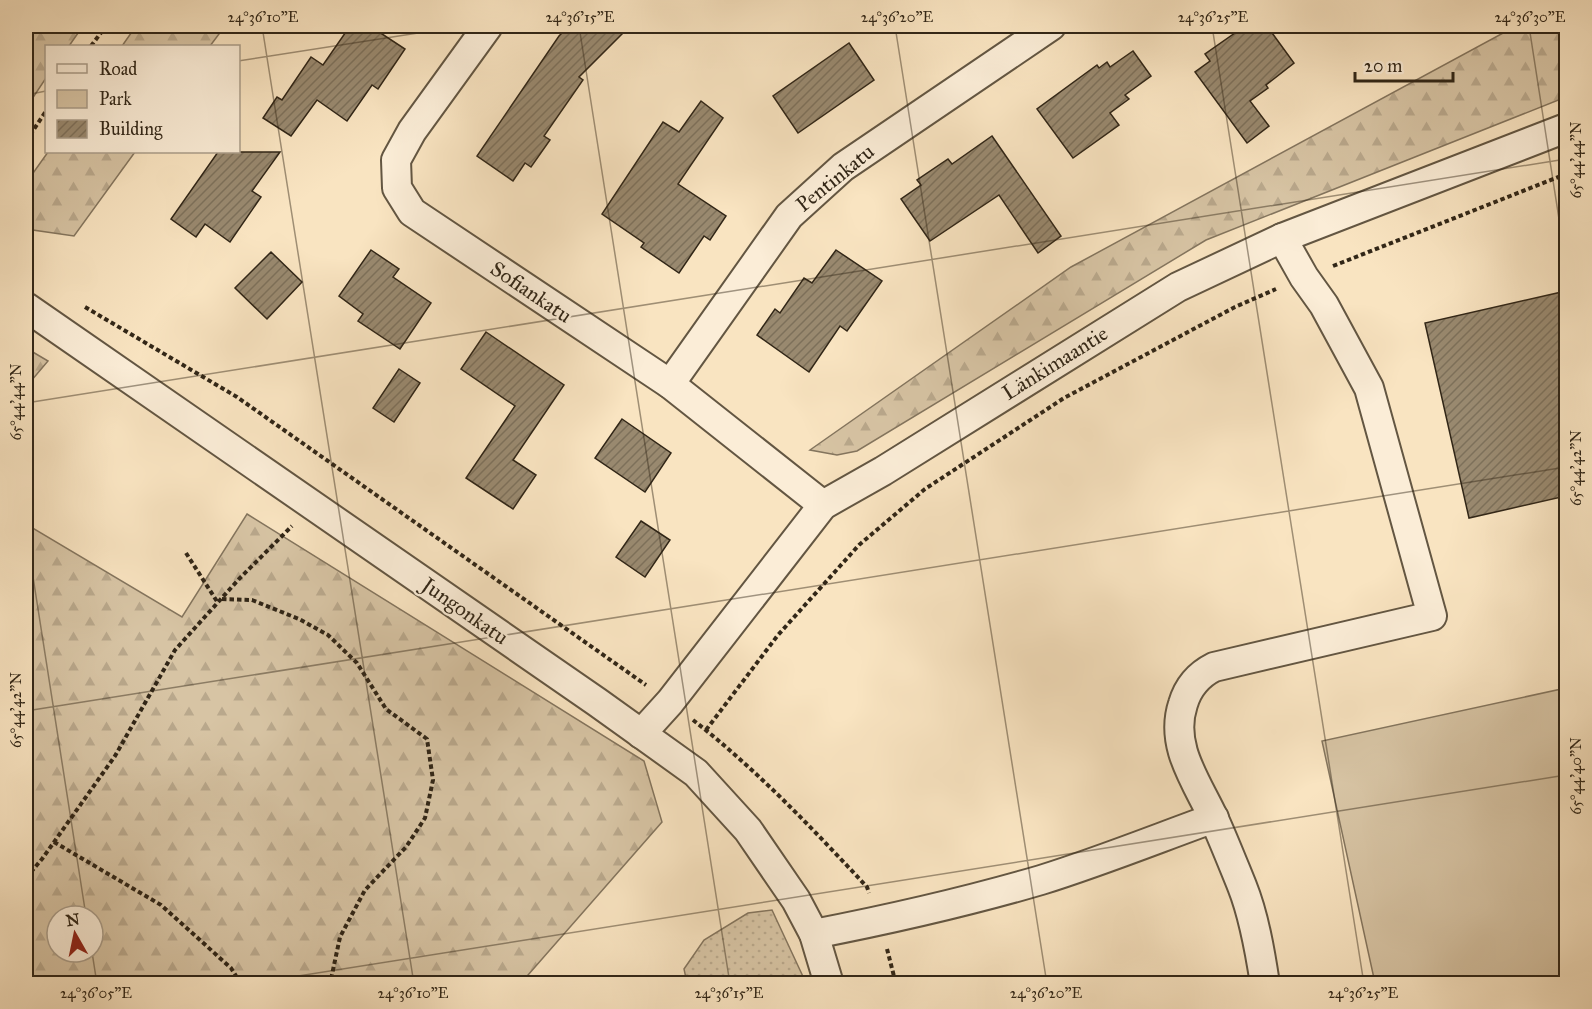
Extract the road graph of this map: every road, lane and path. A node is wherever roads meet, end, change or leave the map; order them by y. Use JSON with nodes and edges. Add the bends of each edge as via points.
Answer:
{"nodes":[{"id":1,"x":106,"y":26,"type":"edge"},
{"id":2,"x":488,"y":26,"type":"edge"},
{"id":3,"x":1051,"y":26,"type":"edge"},
{"id":4,"x":92,"y":45,"type":"edge"},
{"id":5,"x":45,"y":112,"type":"edge"},
{"id":6,"x":1566,"y":128,"type":"edge"},
{"id":7,"x":26,"y":141,"type":"edge"},
{"id":8,"x":1566,"y":174,"type":"edge"},
{"id":9,"x":1282,"y":238,"type":"junction"},
{"id":10,"x":1304,"y":277,"type":"junction"},
{"id":11,"x":26,"y":307,"type":"edge"},
{"id":12,"x":670,"y":384,"type":"junction"},
{"id":13,"x":823,"y":505,"type":"junction"},
{"id":14,"x":313,"y":506,"type":"junction"},
{"id":15,"x":186,"y":554,"type":"dead end"},
{"id":16,"x":222,"y":599,"type":"junction"},
{"id":17,"x":218,"y":603,"type":"junction"},
{"id":18,"x":706,"y":730,"type":"dead end"},
{"id":19,"x":641,"y":734,"type":"junction"},
{"id":20,"x":1214,"y":818,"type":"junction"},
{"id":21,"x":54,"y":842,"type":"junction"},
{"id":22,"x":26,"y":878,"type":"edge"},
{"id":23,"x":814,"y":934,"type":"junction"},
{"id":24,"x":241,"y":984,"type":"edge"},
{"id":25,"x":330,"y":984,"type":"edge"},
{"id":26,"x":829,"y":984,"type":"edge"},
{"id":27,"x":1265,"y":984,"type":"edge"}],
"edges":[{"from":1,"to":4,"type":"path"},
{"from":2,"to":12,"type":"street","name":"Sofiankatu","via":[[412,131],[396,160],[397,188],[411,212]]},
{"from":3,"to":12,"type":"street","name":"Pentinkatu","via":[[843,167],[789,216]]},
{"from":5,"to":7,"type":"path"},
{"from":6,"to":9,"type":"street","name":"Länkimaantie"},
{"from":8,"to":10,"type":"path"},
{"from":9,"to":10,"type":"street"},
{"from":9,"to":13,"type":"street","name":"Länkimaantie","via":[[1178,286]]},
{"from":10,"to":18,"type":"path","via":[[1235,308],[1064,398],[925,489],[859,545],[778,635]]},
{"from":10,"to":20,"type":"street","via":[[1324,305],[1368,388],[1431,616],[1214,667],[1200,676],[1186,694],[1178,729],[1182,751]]},
{"from":11,"to":14,"type":"street","name":"Jungonkatu"},
{"from":12,"to":13,"type":"street","name":"Sofiankatu"},
{"from":13,"to":19,"type":"street","name":"Länkimaantie"},
{"from":14,"to":16,"type":"path"},
{"from":14,"to":19,"type":"street","name":"Jungonkatu"},
{"from":15,"to":17,"type":"path"},
{"from":16,"to":17,"type":"path"},
{"from":16,"to":25,"type":"path","via":[[252,600],[328,634],[357,663],[386,709],[427,739],[434,780],[425,818],[406,847],[365,890],[340,937]]},
{"from":17,"to":21,"type":"path","via":[[175,650],[115,756]]},
{"from":19,"to":23,"type":"street","name":"Jungonkatu","via":[[696,773],[748,830],[796,900]]},
{"from":20,"to":23,"type":"street","via":[[1043,879],[953,904]]},
{"from":20,"to":27,"type":"street","via":[[1243,889]]},
{"from":21,"to":22,"type":"path"},
{"from":21,"to":24,"type":"path","via":[[161,905],[231,968]]},
{"from":23,"to":26,"type":"street","name":"Jungonkatu"}]}
